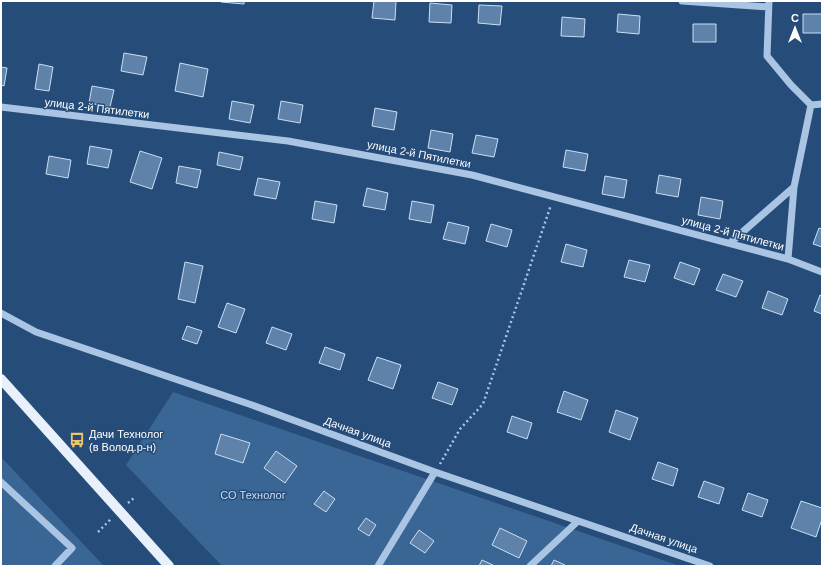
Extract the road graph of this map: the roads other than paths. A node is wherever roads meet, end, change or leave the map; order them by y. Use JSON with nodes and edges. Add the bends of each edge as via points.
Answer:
{"nodes":[{"id":1,"x":682,"y":1,"type":"edge"},
{"id":2,"x":769,"y":4,"type":"edge"},
{"id":3,"x":822,"y":104,"type":"edge"},
{"id":4,"x":811,"y":105,"type":"junction"},
{"id":5,"x":1,"y":107,"type":"edge"},
{"id":6,"x":794,"y":187,"type":"junction"},
{"id":7,"x":730,"y":243,"type":"junction"},
{"id":8,"x":788,"y":259,"type":"junction"},
{"id":9,"x":822,"y":272,"type":"edge"},
{"id":10,"x":1,"y":313,"type":"edge"},
{"id":11,"x":1,"y":379,"type":"edge"},
{"id":12,"x":436,"y":472,"type":"junction"},
{"id":13,"x":1,"y":482,"type":"edge"},
{"id":14,"x":578,"y":520,"type":"junction"},
{"id":15,"x":55,"y":566,"type":"edge"},
{"id":16,"x":170,"y":566,"type":"edge"},
{"id":17,"x":378,"y":566,"type":"edge"},
{"id":18,"x":530,"y":566,"type":"edge"},
{"id":19,"x":710,"y":566,"type":"edge"}],
"edges":[{"from":1,"to":2,"type":"street"},
{"from":2,"to":4,"type":"street","via":[[767,56]]},
{"from":3,"to":4,"type":"street"},
{"from":4,"to":6,"type":"street"},
{"from":5,"to":7,"type":"street","name":"улица 2-й Пятилетки","via":[[288,141],[472,175]]},
{"from":6,"to":7,"type":"street"},
{"from":6,"to":8,"type":"street"},
{"from":7,"to":8,"type":"street","name":"улица 2-й Пятилетки"},
{"from":8,"to":9,"type":"street","name":"улица 2-й Пятилетки"},
{"from":10,"to":12,"type":"street","name":"Дачная улица","via":[[36,332],[252,405]]},
{"from":11,"to":16,"type":"main road"},
{"from":12,"to":14,"type":"street","name":"Дачная улица"},
{"from":12,"to":17,"type":"street"},
{"from":13,"to":15,"type":"street","via":[[72,548]]},
{"from":14,"to":18,"type":"street"},
{"from":14,"to":19,"type":"street","name":"Дачная улица"}]}
